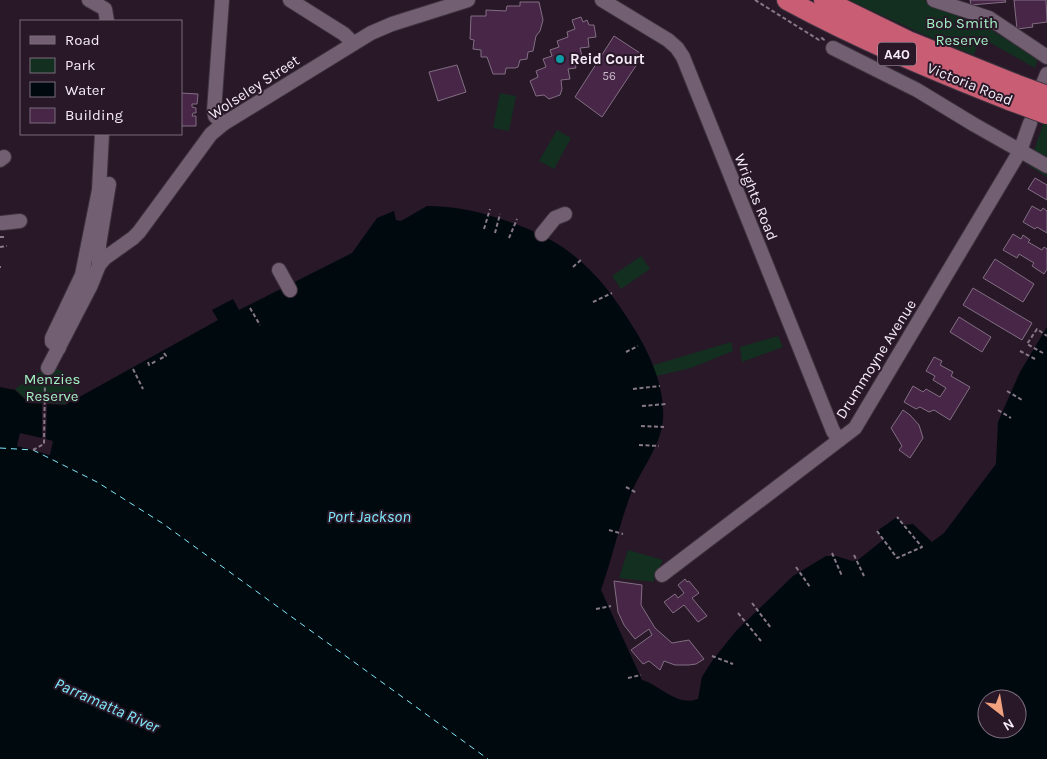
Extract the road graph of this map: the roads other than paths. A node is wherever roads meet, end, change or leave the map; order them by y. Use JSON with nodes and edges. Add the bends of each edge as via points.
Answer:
{"nodes":[{"id":1,"x":89,"y":0,"type":"edge"},
{"id":2,"x":222,"y":0,"type":"edge"},
{"id":3,"x":290,"y":0,"type":"edge"},
{"id":4,"x":468,"y":0,"type":"edge"},
{"id":5,"x":602,"y":0,"type":"edge"},
{"id":6,"x":787,"y":0,"type":"edge"},
{"id":7,"x":824,"y":0,"type":"edge"},
{"id":8,"x":934,"y":0,"type":"edge"},
{"id":9,"x":106,"y":15,"type":"edge"},
{"id":10,"x":352,"y":43,"type":"junction"},
{"id":11,"x":829,"y":46,"type":"road end"},
{"id":12,"x":1047,"y":57,"type":"edge"},
{"id":13,"x":1045,"y":85,"type":"edge"},
{"id":14,"x":1012,"y":92,"type":"junction"},
{"id":15,"x":1038,"y":119,"type":"edge"},
{"id":16,"x":223,"y":124,"type":"junction"},
{"id":17,"x":102,"y":135,"type":"edge"},
{"id":18,"x":109,"y":135,"type":"edge"},
{"id":19,"x":1020,"y":152,"type":"junction"},
{"id":20,"x":1047,"y":166,"type":"edge"},
{"id":21,"x":564,"y":214,"type":"dead end"},
{"id":22,"x":20,"y":221,"type":"dead end"},
{"id":23,"x":2,"y":223,"type":"dead end"},
{"id":24,"x":542,"y":234,"type":"dead end"},
{"id":25,"x":99,"y":265,"type":"junction"},
{"id":26,"x":279,"y":270,"type":"dead end"},
{"id":27,"x":290,"y":290,"type":"dead end"},
{"id":28,"x":59,"y":348,"type":"junction"},
{"id":29,"x":48,"y":368,"type":"road end"},
{"id":30,"x":839,"y":440,"type":"junction"},
{"id":31,"x":662,"y":575,"type":"dead end"}],
"edges":[{"from":1,"to":9,"type":"street"},
{"from":2,"to":16,"type":"street","via":[[214,111]]},
{"from":3,"to":10,"type":"street","via":[[344,34]]},
{"from":4,"to":10,"type":"street","name":"Wolseley Street","via":[[378,29]]},
{"from":5,"to":30,"type":"street","name":"Wrights Road","via":[[668,40],[683,57],[832,431]]},
{"from":6,"to":14,"type":"highway","name":"Victoria Road","number":"A40","via":[[833,25],[935,71]]},
{"from":7,"to":14,"type":"highway","name":"Victoria Road","number":"A40"},
{"from":8,"to":12,"type":"street","via":[[989,18]]},
{"from":10,"to":16,"type":"street","name":"Wolseley Street"},
{"from":11,"to":19,"type":"street","via":[[917,90]]},
{"from":13,"to":14,"type":"highway","name":"Victoria Road","number":"A40","bridge":true},
{"from":14,"to":15,"type":"highway","name":"Victoria Road","number":"A40","bridge":true},
{"from":15,"to":19,"type":"street","name":"Drummoyne Avenue"},
{"from":16,"to":25,"type":"street","name":"Wolseley Street","via":[[211,134],[140,232]]},
{"from":17,"to":28,"type":"street","via":[[99,190],[90,240],[82,275],[52,338]]},
{"from":18,"to":25,"type":"street","via":[[109,190]]},
{"from":19,"to":20,"type":"street"},
{"from":19,"to":30,"type":"street","name":"Drummoyne Avenue","via":[[855,428]]},
{"from":21,"to":24,"type":"street","via":[[555,218]]},
{"from":22,"to":23,"type":"street"},
{"from":25,"to":28,"type":"street","name":"Wolseley Street"},
{"from":26,"to":27,"type":"street"},
{"from":28,"to":29,"type":"street","name":"Wolseley Street"},
{"from":30,"to":31,"type":"street","name":"Drummoyne Avenue"}]}
